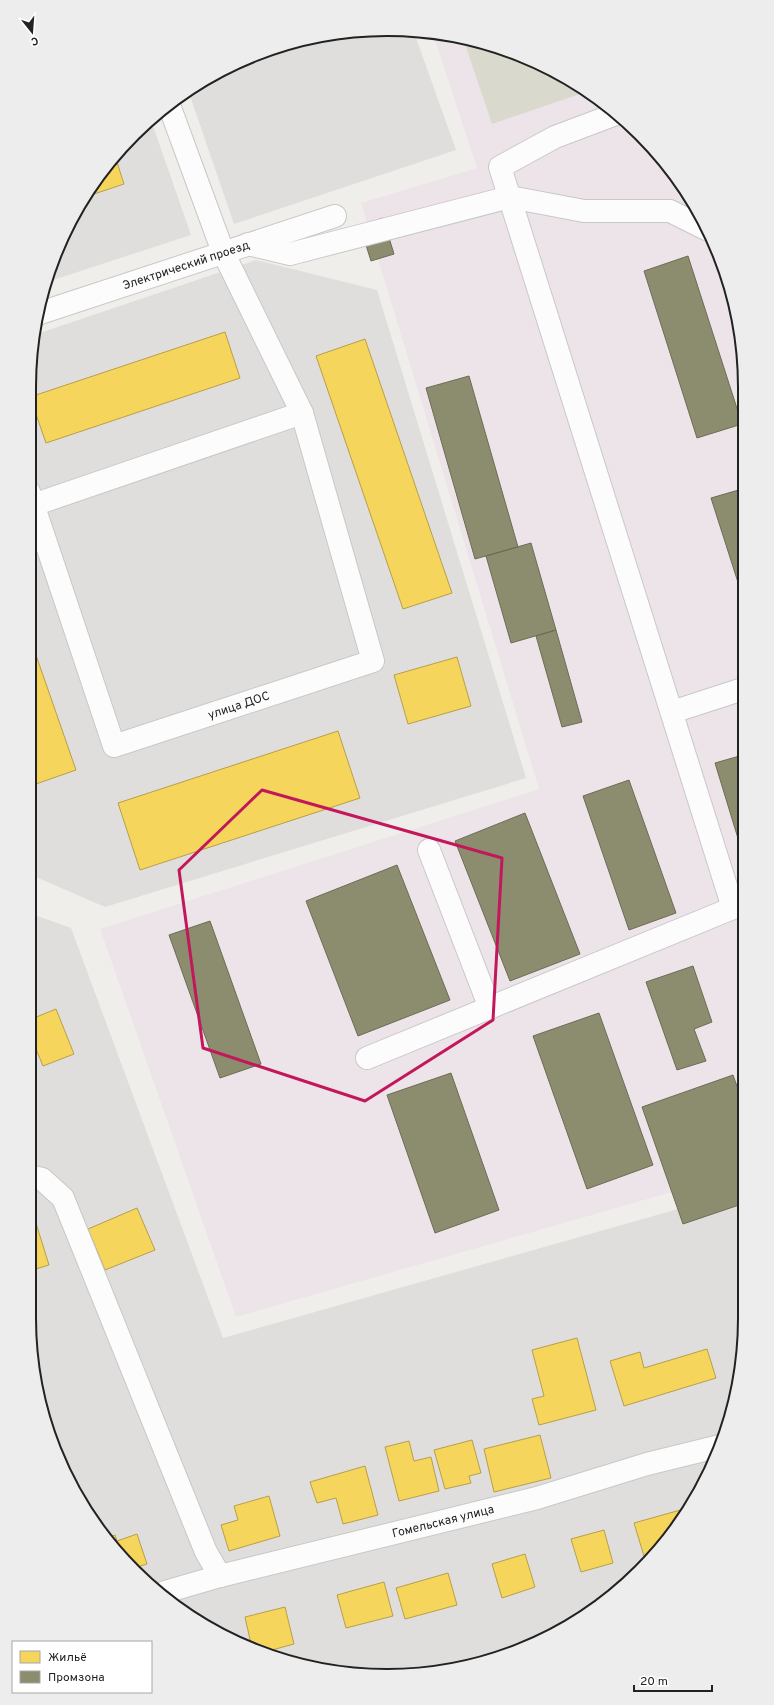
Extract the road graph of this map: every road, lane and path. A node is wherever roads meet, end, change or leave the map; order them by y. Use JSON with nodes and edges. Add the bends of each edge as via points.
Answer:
{"nodes":[{"id":1,"x":171,"y":111,"type":"edge"},
{"id":2,"x":610,"y":116,"type":"edge"},
{"id":3,"x":510,"y":197,"type":"junction"},
{"id":4,"x":335,"y":216,"type":"dead end"},
{"id":5,"x":698,"y":225,"type":"edge"},
{"id":6,"x":248,"y":244,"type":"junction"},
{"id":7,"x":223,"y":252,"type":"junction"},
{"id":8,"x":45,"y":311,"type":"edge"},
{"id":9,"x":302,"y":413,"type":"junction"},
{"id":10,"x":36,"y":496,"type":"edge"},
{"id":11,"x":36,"y":513,"type":"edge"},
{"id":12,"x":738,"y":691,"type":"edge"},
{"id":13,"x":672,"y":712,"type":"junction"},
{"id":14,"x":429,"y":850,"type":"dead end"},
{"id":15,"x":738,"y":907,"type":"edge"},
{"id":16,"x":490,"y":1008,"type":"junction"},
{"id":17,"x":367,"y":1058,"type":"dead end"},
{"id":18,"x":36,"y":1178,"type":"edge"},
{"id":19,"x":713,"y":1448,"type":"edge"},
{"id":20,"x":220,"y":1576,"type":"junction"},
{"id":21,"x":167,"y":1591,"type":"edge"}],
"edges":[{"from":1,"to":7,"type":"street"},
{"from":2,"to":3,"type":"street","via":[[555,137],[500,167]]},
{"from":3,"to":5,"type":"street","via":[[584,211],[670,211]]},
{"from":3,"to":6,"type":"street","via":[[290,254]]},
{"from":3,"to":13,"type":"street"},
{"from":4,"to":6,"type":"street","name":"Электрический проезд"},
{"from":6,"to":7,"type":"street","name":"Электрический проезд"},
{"from":7,"to":8,"type":"street","name":"Электрический проезд"},
{"from":7,"to":9,"type":"street"},
{"from":9,"to":10,"type":"street"},
{"from":9,"to":11,"type":"street","name":"улица ДОС","via":[[373,661],[114,746]]},
{"from":12,"to":13,"type":"street"},
{"from":13,"to":15,"type":"street"},
{"from":14,"to":16,"type":"street"},
{"from":15,"to":16,"type":"street"},
{"from":16,"to":17,"type":"street"},
{"from":18,"to":20,"type":"street","via":[[42,1179],[63,1198],[206,1552]]},
{"from":19,"to":20,"type":"street","name":"Гомельская улица","via":[[647,1464],[538,1498]]},
{"from":20,"to":21,"type":"street","name":"Гомельская улица"}]}
